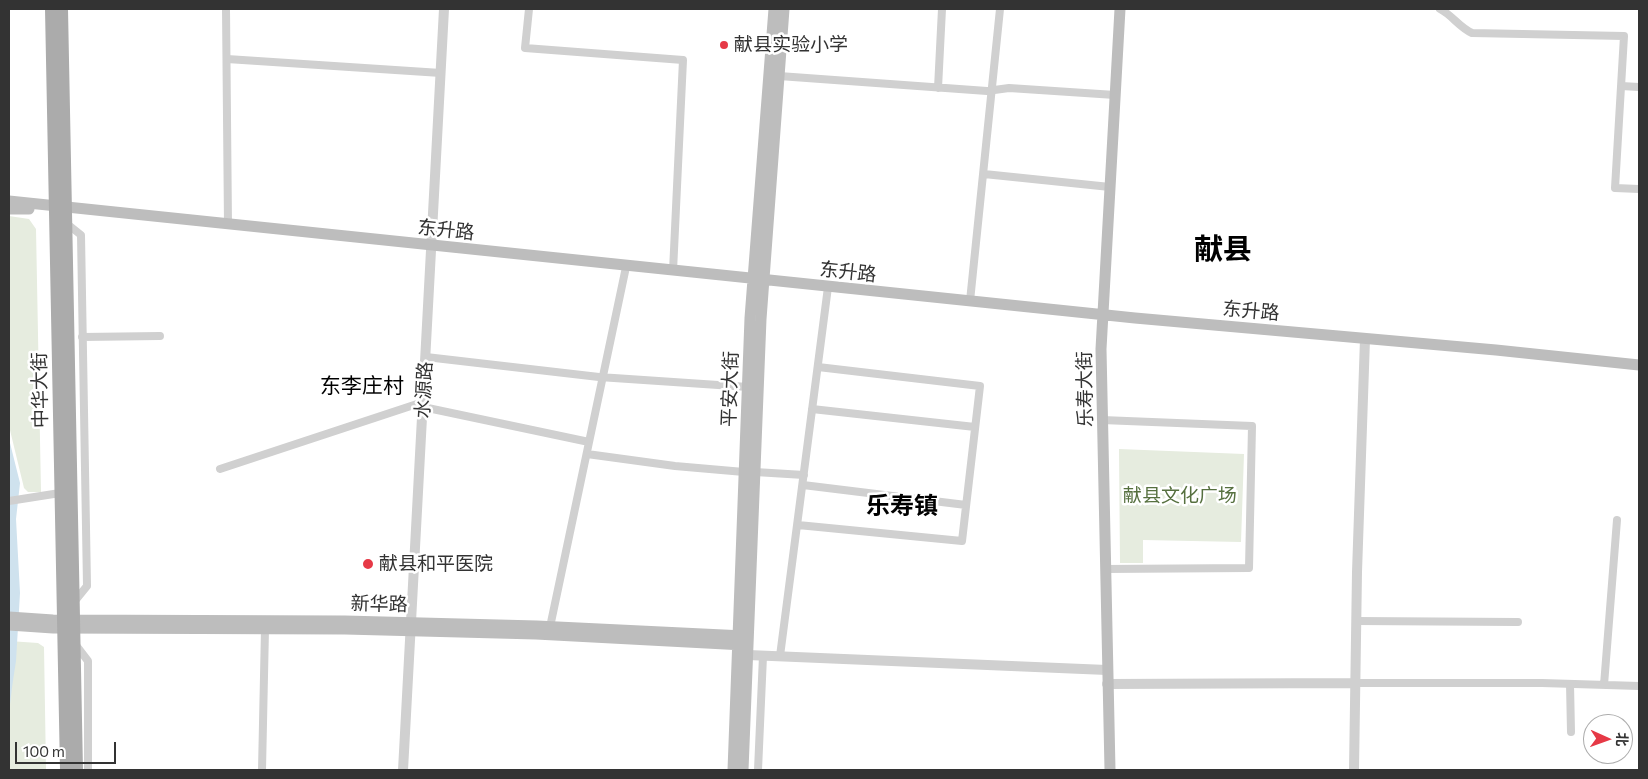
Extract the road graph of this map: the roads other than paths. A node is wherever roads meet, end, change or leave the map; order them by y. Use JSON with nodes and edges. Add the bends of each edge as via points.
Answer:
{"nodes":[{"id":1,"x":50,"y":9,"type":"edge"},
{"id":2,"x":62,"y":9,"type":"edge"},
{"id":3,"x":226,"y":9,"type":"edge"},
{"id":4,"x":444,"y":9,"type":"edge"},
{"id":5,"x":528,"y":9,"type":"edge"},
{"id":6,"x":774,"y":9,"type":"edge"},
{"id":7,"x":784,"y":9,"type":"edge"},
{"id":8,"x":942,"y":9,"type":"edge"},
{"id":9,"x":1000,"y":9,"type":"edge"},
{"id":10,"x":1120,"y":9,"type":"edge"},
{"id":11,"x":1440,"y":9,"type":"edge"},
{"id":12,"x":227,"y":58,"type":"junction"},
{"id":13,"x":441,"y":73,"type":"junction"},
{"id":14,"x":779,"y":76,"type":"junction"},
{"id":15,"x":1621,"y":86,"type":"junction"},
{"id":16,"x":1639,"y":87,"type":"edge"},
{"id":17,"x":938,"y":88,"type":"junction"},
{"id":18,"x":993,"y":90,"type":"junction"},
{"id":19,"x":1115,"y":95,"type":"junction"},
{"id":20,"x":984,"y":174,"type":"junction"},
{"id":21,"x":1110,"y":187,"type":"junction"},
{"id":22,"x":1639,"y":189,"type":"edge"},
{"id":23,"x":9,"y":202,"type":"edge"},
{"id":24,"x":60,"y":208,"type":"junction"},
{"id":25,"x":9,"y":210,"type":"edge"},
{"id":26,"x":66,"y":223,"type":"junction"},
{"id":27,"x":228,"y":225,"type":"junction"},
{"id":28,"x":432,"y":246,"type":"junction"},
{"id":29,"x":626,"y":267,"type":"junction"},
{"id":30,"x":673,"y":271,"type":"junction"},
{"id":31,"x":758,"y":280,"type":"junction"},
{"id":32,"x":828,"y":287,"type":"junction"},
{"id":33,"x":970,"y":301,"type":"junction"},
{"id":34,"x":1103,"y":315,"type":"junction"},
{"id":35,"x":160,"y":336,"type":"dead end"},
{"id":36,"x":82,"y":337,"type":"junction"},
{"id":37,"x":1365,"y":339,"type":"junction"},
{"id":38,"x":426,"y":357,"type":"junction"},
{"id":39,"x":1639,"y":365,"type":"edge"},
{"id":40,"x":818,"y":367,"type":"junction"},
{"id":41,"x":603,"y":377,"type":"junction"},
{"id":42,"x":748,"y":387,"type":"junction"},
{"id":43,"x":423,"y":405,"type":"junction"},
{"id":44,"x":812,"y":409,"type":"junction"},
{"id":45,"x":1102,"y":420,"type":"junction"},
{"id":46,"x":975,"y":427,"type":"junction"},
{"id":47,"x":589,"y":442,"type":"junction"},
{"id":48,"x":587,"y":454,"type":"junction"},
{"id":49,"x":220,"y":469,"type":"dead end"},
{"id":50,"x":750,"y":472,"type":"junction"},
{"id":51,"x":804,"y":475,"type":"junction"},
{"id":52,"x":803,"y":485,"type":"junction"},
{"id":53,"x":60,"y":493,"type":"junction"},
{"id":54,"x":9,"y":501,"type":"edge"},
{"id":55,"x":966,"y":505,"type":"junction"},
{"id":56,"x":1617,"y":520,"type":"dead end"},
{"id":57,"x":798,"y":525,"type":"junction"},
{"id":58,"x":1105,"y":569,"type":"junction"},
{"id":59,"x":74,"y":602,"type":"junction"},
{"id":60,"x":9,"y":617,"type":"edge"},
{"id":61,"x":1356,"y":621,"type":"junction"},
{"id":62,"x":1518,"y":622,"type":"dead end"},
{"id":63,"x":68,"y":624,"type":"junction"},
{"id":64,"x":9,"y":625,"type":"edge"},
{"id":65,"x":550,"y":626,"type":"junction"},
{"id":66,"x":411,"y":627,"type":"junction"},
{"id":67,"x":265,"y":629,"type":"junction"},
{"id":68,"x":74,"y":643,"type":"junction"},
{"id":69,"x":744,"y":643,"type":"junction"},
{"id":70,"x":763,"y":656,"type":"junction"},
{"id":71,"x":780,"y":656,"type":"junction"},
{"id":72,"x":1107,"y":670,"type":"junction"},
{"id":73,"x":1354,"y":683,"type":"junction"},
{"id":74,"x":1108,"y":684,"type":"junction"},
{"id":75,"x":1570,"y":684,"type":"junction"},
{"id":76,"x":1604,"y":685,"type":"junction"},
{"id":77,"x":1639,"y":686,"type":"edge"},
{"id":78,"x":1571,"y":732,"type":"dead end"},
{"id":79,"x":66,"y":770,"type":"edge"},
{"id":80,"x":77,"y":770,"type":"edge"},
{"id":81,"x":88,"y":770,"type":"edge"},
{"id":82,"x":262,"y":770,"type":"edge"},
{"id":83,"x":403,"y":770,"type":"edge"},
{"id":84,"x":733,"y":770,"type":"edge"},
{"id":85,"x":743,"y":770,"type":"edge"},
{"id":86,"x":758,"y":770,"type":"edge"},
{"id":87,"x":1110,"y":770,"type":"edge"},
{"id":88,"x":1354,"y":770,"type":"edge"}],
"edges":[{"from":1,"to":24,"type":"main road","name":"中华大街"},
{"from":2,"to":24,"type":"main road","name":"中华大街"},
{"from":3,"to":12,"type":"street"},
{"from":4,"to":13,"type":"street","name":"水源路"},
{"from":5,"to":30,"type":"street","via":[[525,48],[683,60]]},
{"from":6,"to":31,"type":"main road","name":"平安大街"},
{"from":7,"to":14,"type":"main road","name":"平安大街"},
{"from":8,"to":17,"type":"street"},
{"from":9,"to":18,"type":"street"},
{"from":10,"to":19,"type":"main road","name":"乐寿大街"},
{"from":11,"to":15,"type":"street","via":[[1472,33],[1624,36]]},
{"from":12,"to":13,"type":"street"},
{"from":12,"to":27,"type":"street"},
{"from":13,"to":28,"type":"street","name":"水源路"},
{"from":14,"to":17,"type":"street"},
{"from":14,"to":31,"type":"main road","name":"平安大街"},
{"from":15,"to":16,"type":"street"},
{"from":15,"to":22,"type":"street","via":[[1615,188]]},
{"from":17,"to":18,"type":"street"},
{"from":18,"to":19,"type":"street","via":[[1009,88]]},
{"from":18,"to":20,"type":"street"},
{"from":19,"to":21,"type":"main road","name":"乐寿大街"},
{"from":20,"to":21,"type":"street"},
{"from":20,"to":33,"type":"street"},
{"from":21,"to":34,"type":"main road","name":"乐寿大街"},
{"from":23,"to":24,"type":"main road","name":"东升路"},
{"from":24,"to":25,"type":"main road","name":"东升路"},
{"from":24,"to":26,"type":"main road","name":"中华大街"},
{"from":24,"to":27,"type":"main road","name":"东升路"},
{"from":24,"to":53,"type":"main road","name":"中华大街"},
{"from":26,"to":36,"type":"street","via":[[81,235]]},
{"from":26,"to":59,"type":"main road","name":"中华大街"},
{"from":27,"to":28,"type":"main road","name":"东升路"},
{"from":28,"to":29,"type":"main road","name":"东升路"},
{"from":28,"to":38,"type":"street","name":"水源路"},
{"from":29,"to":30,"type":"main road","name":"东升路"},
{"from":29,"to":41,"type":"street"},
{"from":30,"to":31,"type":"main road","name":"东升路"},
{"from":31,"to":32,"type":"main road","name":"东升路"},
{"from":31,"to":42,"type":"main road","name":"平安大街"},
{"from":31,"to":50,"type":"main road","name":"平安大街"},
{"from":32,"to":33,"type":"main road","name":"东升路"},
{"from":32,"to":40,"type":"street"},
{"from":33,"to":34,"type":"main road","name":"东升路"},
{"from":34,"to":37,"type":"main road","name":"东升路"},
{"from":34,"to":45,"type":"main road","name":"乐寿大街"},
{"from":35,"to":36,"type":"street"},
{"from":36,"to":59,"type":"street","via":[[87,586]]},
{"from":37,"to":39,"type":"main road","name":"东升路"},
{"from":37,"to":61,"type":"street"},
{"from":38,"to":41,"type":"street"},
{"from":38,"to":43,"type":"street","name":"水源路"},
{"from":40,"to":44,"type":"street"},
{"from":40,"to":46,"type":"street","via":[[980,386]]},
{"from":41,"to":42,"type":"street"},
{"from":41,"to":47,"type":"street"},
{"from":42,"to":50,"type":"main road","name":"平安大街"},
{"from":43,"to":47,"type":"street"},
{"from":43,"to":49,"type":"street"},
{"from":43,"to":66,"type":"street","name":"水源路"},
{"from":44,"to":46,"type":"street"},
{"from":44,"to":51,"type":"street"},
{"from":45,"to":58,"type":"main road","name":"乐寿大街"},
{"from":45,"to":58,"type":"street","via":[[1252,426],[1249,568]]},
{"from":46,"to":55,"type":"street"},
{"from":47,"to":48,"type":"street"},
{"from":48,"to":50,"type":"street"},
{"from":48,"to":65,"type":"street"},
{"from":50,"to":51,"type":"street"},
{"from":50,"to":69,"type":"main road","name":"平安大街"},
{"from":51,"to":52,"type":"street"},
{"from":52,"to":55,"type":"street"},
{"from":52,"to":57,"type":"street"},
{"from":53,"to":54,"type":"street"},
{"from":53,"to":63,"type":"main road","name":"中华大街"},
{"from":55,"to":57,"type":"street","via":[[962,541]]},
{"from":56,"to":76,"type":"street"},
{"from":57,"to":71,"type":"street"},
{"from":58,"to":72,"type":"main road","name":"乐寿大街"},
{"from":59,"to":63,"type":"main road","name":"中华大街"},
{"from":60,"to":63,"type":"main road","name":"新华路"},
{"from":61,"to":62,"type":"street"},
{"from":61,"to":73,"type":"street"},
{"from":63,"to":64,"type":"main road","name":"新华路"},
{"from":63,"to":66,"type":"main road","name":"新华路"},
{"from":63,"to":67,"type":"main road","name":"新华路"},
{"from":63,"to":68,"type":"main road","name":"中华大街"},
{"from":63,"to":79,"type":"main road","name":"中华大街"},
{"from":65,"to":66,"type":"main road","name":"新华路"},
{"from":65,"to":69,"type":"main road","name":"新华路"},
{"from":66,"to":67,"type":"main road","name":"新华路"},
{"from":66,"to":69,"type":"main road","name":"新华路"},
{"from":66,"to":83,"type":"street","name":"水源路"},
{"from":67,"to":82,"type":"street"},
{"from":68,"to":80,"type":"main road","name":"中华大街"},
{"from":68,"to":81,"type":"street","via":[[88,661]]},
{"from":69,"to":70,"type":"street"},
{"from":69,"to":84,"type":"main road","name":"平安大街"},
{"from":69,"to":85,"type":"main road","name":"平安大街"},
{"from":70,"to":71,"type":"street"},
{"from":70,"to":86,"type":"street"},
{"from":71,"to":72,"type":"street"},
{"from":72,"to":74,"type":"main road","name":"乐寿大街"},
{"from":73,"to":74,"type":"street"},
{"from":73,"to":75,"type":"street"},
{"from":73,"to":88,"type":"street"},
{"from":74,"to":87,"type":"main road","name":"乐寿大街"},
{"from":75,"to":76,"type":"street"},
{"from":75,"to":78,"type":"street"},
{"from":76,"to":77,"type":"street"}]}
